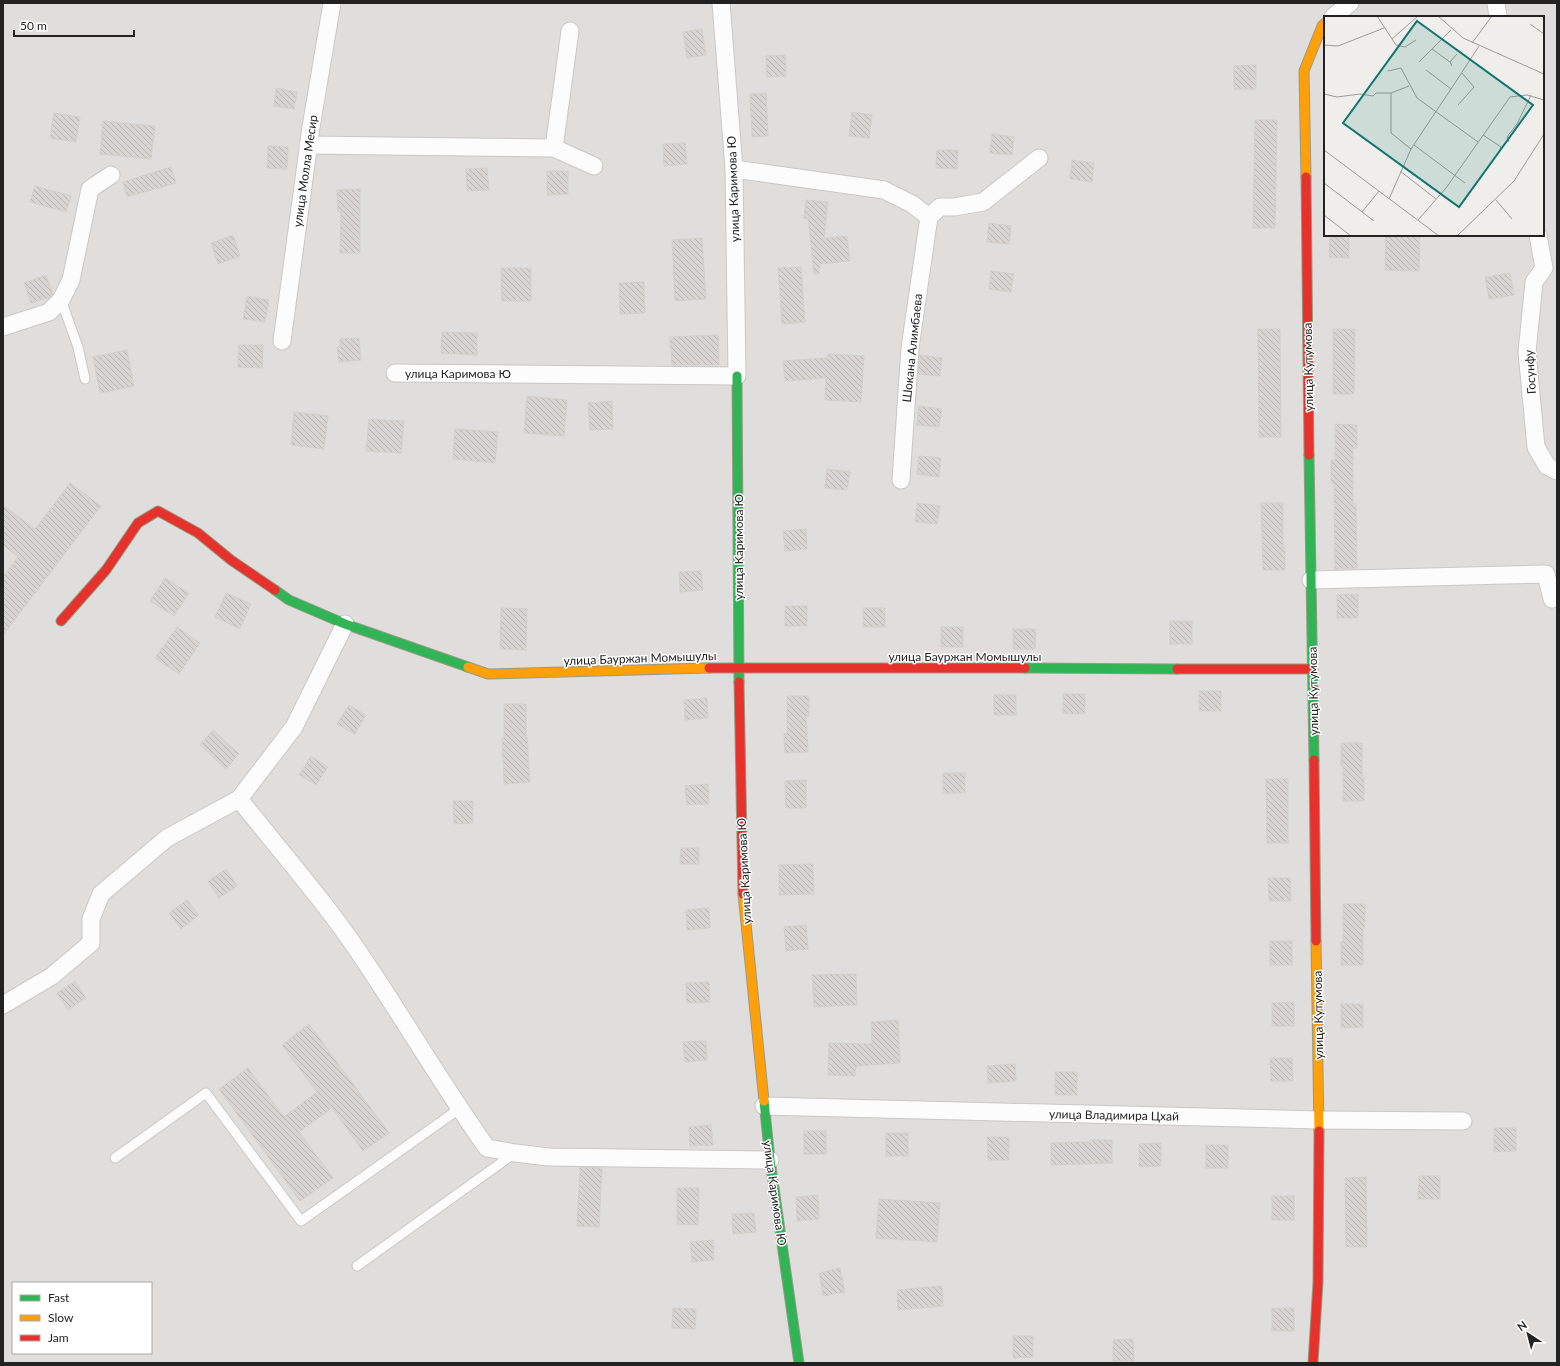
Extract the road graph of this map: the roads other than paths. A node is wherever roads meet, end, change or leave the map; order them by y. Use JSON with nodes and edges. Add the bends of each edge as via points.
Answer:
{"nodes":[{"id":1,"x":332,"y":3,"type":"edge"},
{"id":2,"x":721,"y":3,"type":"edge"},
{"id":3,"x":1350,"y":3,"type":"edge"},
{"id":4,"x":1496,"y":3,"type":"edge"},
{"id":5,"x":1334,"y":16,"type":"edge"},
{"id":6,"x":1498,"y":16,"type":"edge"},
{"id":7,"x":1324,"y":24,"type":"edge"},
{"id":8,"x":570,"y":32,"type":"dead end"},
{"id":9,"x":308,"y":145,"type":"junction"},
{"id":10,"x":554,"y":148,"type":"junction"},
{"id":11,"x":1039,"y":158,"type":"dead end"},
{"id":12,"x":594,"y":166,"type":"dead end"},
{"id":13,"x":734,"y":169,"type":"junction"},
{"id":14,"x":111,"y":175,"type":"dead end"},
{"id":15,"x":929,"y":217,"type":"junction"},
{"id":16,"x":1538,"y":236,"type":"edge"},
{"id":17,"x":1550,"y":268,"type":"edge"},
{"id":18,"x":61,"y":300,"type":"junction"},
{"id":19,"x":3,"y":327,"type":"edge"},
{"id":20,"x":282,"y":340,"type":"dead end"},
{"id":21,"x":394,"y":373,"type":"dead end"},
{"id":22,"x":737,"y":376,"type":"junction"},
{"id":23,"x":86,"y":379,"type":"dead end"},
{"id":24,"x":1557,"y":470,"type":"edge"},
{"id":25,"x":901,"y":480,"type":"dead end"},
{"id":26,"x":1311,"y":580,"type":"junction"},
{"id":27,"x":1552,"y":599,"type":"dead end"},
{"id":28,"x":61,"y":621,"type":"dead end"},
{"id":29,"x":345,"y":624,"type":"junction"},
{"id":30,"x":739,"y":667,"type":"junction"},
{"id":31,"x":1313,"y":669,"type":"junction"},
{"id":32,"x":239,"y":799,"type":"junction"},
{"id":33,"x":3,"y":1005,"type":"edge"},
{"id":34,"x":764,"y":1106,"type":"junction"},
{"id":35,"x":459,"y":1109,"type":"junction"},
{"id":36,"x":1319,"y":1120,"type":"junction"},
{"id":37,"x":1463,"y":1121,"type":"dead end"},
{"id":38,"x":515,"y":1153,"type":"junction"},
{"id":39,"x":116,"y":1158,"type":"dead end"},
{"id":40,"x":770,"y":1160,"type":"junction"},
{"id":41,"x":357,"y":1266,"type":"dead end"},
{"id":42,"x":799,"y":1363,"type":"edge"},
{"id":43,"x":1313,"y":1363,"type":"edge"}],
"edges":[{"from":1,"to":9,"type":"street","name":"улица Молла Месир"},
{"from":2,"to":13,"type":"street","name":"улица Каримова Ю"},
{"from":3,"to":5,"type":"street"},
{"from":4,"to":6,"type":"street"},
{"from":7,"to":26,"type":"street","name":"улица Кутумова","via":[[1304,71]]},
{"from":8,"to":10,"type":"street"},
{"from":9,"to":10,"type":"street"},
{"from":9,"to":20,"type":"street","name":"улица Молла Месир"},
{"from":10,"to":12,"type":"street"},
{"from":11,"to":15,"type":"street","via":[[982,202],[940,207]]},
{"from":13,"to":15,"type":"street","via":[[884,190],[912,204]]},
{"from":13,"to":22,"type":"street","name":"улица Каримова Ю"},
{"from":14,"to":18,"type":"street","via":[[90,189],[71,280]]},
{"from":15,"to":25,"type":"street","name":"Шокана Алимбаева","via":[[910,348]]},
{"from":16,"to":17,"type":"street","name":"Госунфу"},
{"from":17,"to":24,"type":"street","name":"Госунфу","via":[[1534,282],[1527,352],[1536,447],[1547,466]]},
{"from":18,"to":19,"type":"street","via":[[49,312]]},
{"from":18,"to":23,"type":"lane","via":[[78,347]]},
{"from":21,"to":22,"type":"street","name":"улица Каримова Ю"},
{"from":22,"to":30,"type":"street","name":"улица Каримова Ю"},
{"from":26,"to":27,"type":"street","via":[[1546,574]]},
{"from":26,"to":31,"type":"street","name":"улица Кутумова"},
{"from":28,"to":29,"type":"street","name":"улица Бауржан Момышулы","via":[[106,570],[138,523],[158,511],[198,533],[289,600]]},
{"from":29,"to":30,"type":"street","name":"улица Бауржан Момышулы","via":[[488,674]]},
{"from":29,"to":32,"type":"street","via":[[294,727]]},
{"from":30,"to":31,"type":"street","name":"улица Бауржан Момышулы"},
{"from":30,"to":34,"type":"street","name":"улица Каримова Ю","via":[[742,885]]},
{"from":31,"to":36,"type":"street","name":"улица Кутумова"},
{"from":32,"to":33,"type":"street","via":[[167,838],[101,894],[91,919],[91,942],[52,976]]},
{"from":32,"to":35,"type":"street","via":[[332,915]]},
{"from":34,"to":36,"type":"street","name":"улица Владимира Цхай"},
{"from":34,"to":40,"type":"street","name":"улица Каримова Ю"},
{"from":35,"to":38,"type":"street","via":[[487,1148]]},
{"from":35,"to":39,"type":"lane","via":[[301,1221],[206,1093]]},
{"from":36,"to":37,"type":"street","name":"улица Владимира Цхай"},
{"from":36,"to":43,"type":"street","name":"улица Кутумова","via":[[1318,1282]]},
{"from":38,"to":40,"type":"street","via":[[549,1157]]},
{"from":38,"to":41,"type":"lane"},
{"from":40,"to":42,"type":"street","name":"улица Каримова Ю"}]}
